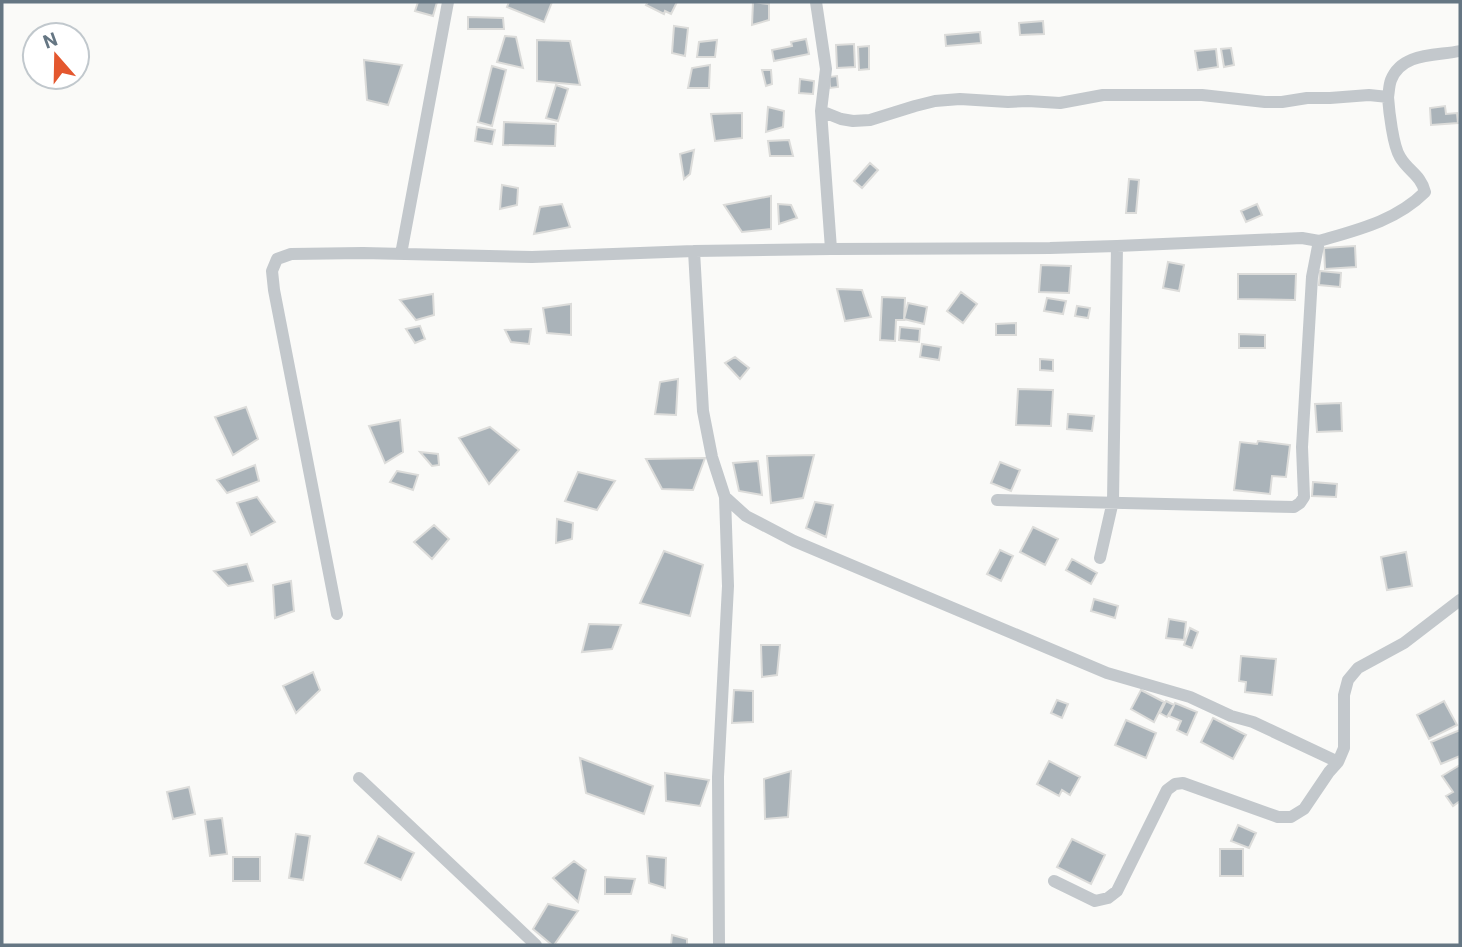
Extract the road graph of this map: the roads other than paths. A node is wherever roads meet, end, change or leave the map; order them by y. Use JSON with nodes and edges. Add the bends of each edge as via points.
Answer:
{"nodes":[{"id":1,"x":447,"y":2,"type":"edge"},
{"id":2,"x":816,"y":2,"type":"edge"},
{"id":3,"x":1460,"y":51,"type":"edge"},
{"id":4,"x":1388,"y":97,"type":"junction"},
{"id":5,"x":821,"y":111,"type":"junction"},
{"id":6,"x":1318,"y":241,"type":"junction"},
{"id":7,"x":1117,"y":246,"type":"junction"},
{"id":8,"x":831,"y":249,"type":"junction"},
{"id":9,"x":694,"y":251,"type":"junction"},
{"id":10,"x":401,"y":254,"type":"junction"},
{"id":11,"x":725,"y":497,"type":"junction"},
{"id":12,"x":997,"y":500,"type":"dead end"},
{"id":13,"x":1113,"y":501,"type":"junction"},
{"id":14,"x":1100,"y":558,"type":"dead end"},
{"id":15,"x":1460,"y":600,"type":"edge"},
{"id":16,"x":337,"y":614,"type":"dead end"},
{"id":17,"x":1338,"y":762,"type":"junction"},
{"id":18,"x":359,"y":778,"type":"dead end"},
{"id":19,"x":1054,"y":881,"type":"dead end"},
{"id":20,"x":536,"y":945,"type":"edge"},
{"id":21,"x":719,"y":945,"type":"edge"}],
"edges":[{"from":1,"to":10,"type":"street"},
{"from":2,"to":5,"type":"street","via":[[825,69]]},
{"from":3,"to":4,"type":"street","via":[[1413,58],[1391,80]]},
{"from":4,"to":5,"type":"street","via":[[1369,94],[1282,102],[1202,95],[1103,95],[1060,103],[960,99],[853,121]]},
{"from":4,"to":6,"type":"street","via":[[1399,156],[1423,183],[1425,192],[1374,225]]},
{"from":5,"to":8,"type":"street"},
{"from":6,"to":7,"type":"street","via":[[1289,238]]},
{"from":6,"to":13,"type":"street","via":[[1302,447],[1304,497],[1300,503],[1294,507]]},
{"from":7,"to":8,"type":"street"},
{"from":7,"to":13,"type":"street"},
{"from":8,"to":9,"type":"street"},
{"from":9,"to":10,"type":"street","via":[[532,257]]},
{"from":9,"to":11,"type":"street","via":[[703,411]]},
{"from":10,"to":16,"type":"street","via":[[291,254],[277,259],[272,271]]},
{"from":11,"to":17,"type":"street","via":[[746,516],[794,541],[1107,673],[1190,697],[1253,722]]},
{"from":11,"to":21,"type":"street","via":[[728,586],[718,777]]},
{"from":12,"to":13,"type":"street"},
{"from":13,"to":14,"type":"street"},
{"from":15,"to":17,"type":"street","via":[[1405,643],[1358,668],[1348,680],[1344,748]]},
{"from":17,"to":19,"type":"street","via":[[1304,809],[1291,817],[1278,817],[1175,784],[1167,790],[1116,891],[1108,898],[1096,901]]},
{"from":18,"to":20,"type":"street"}]}
